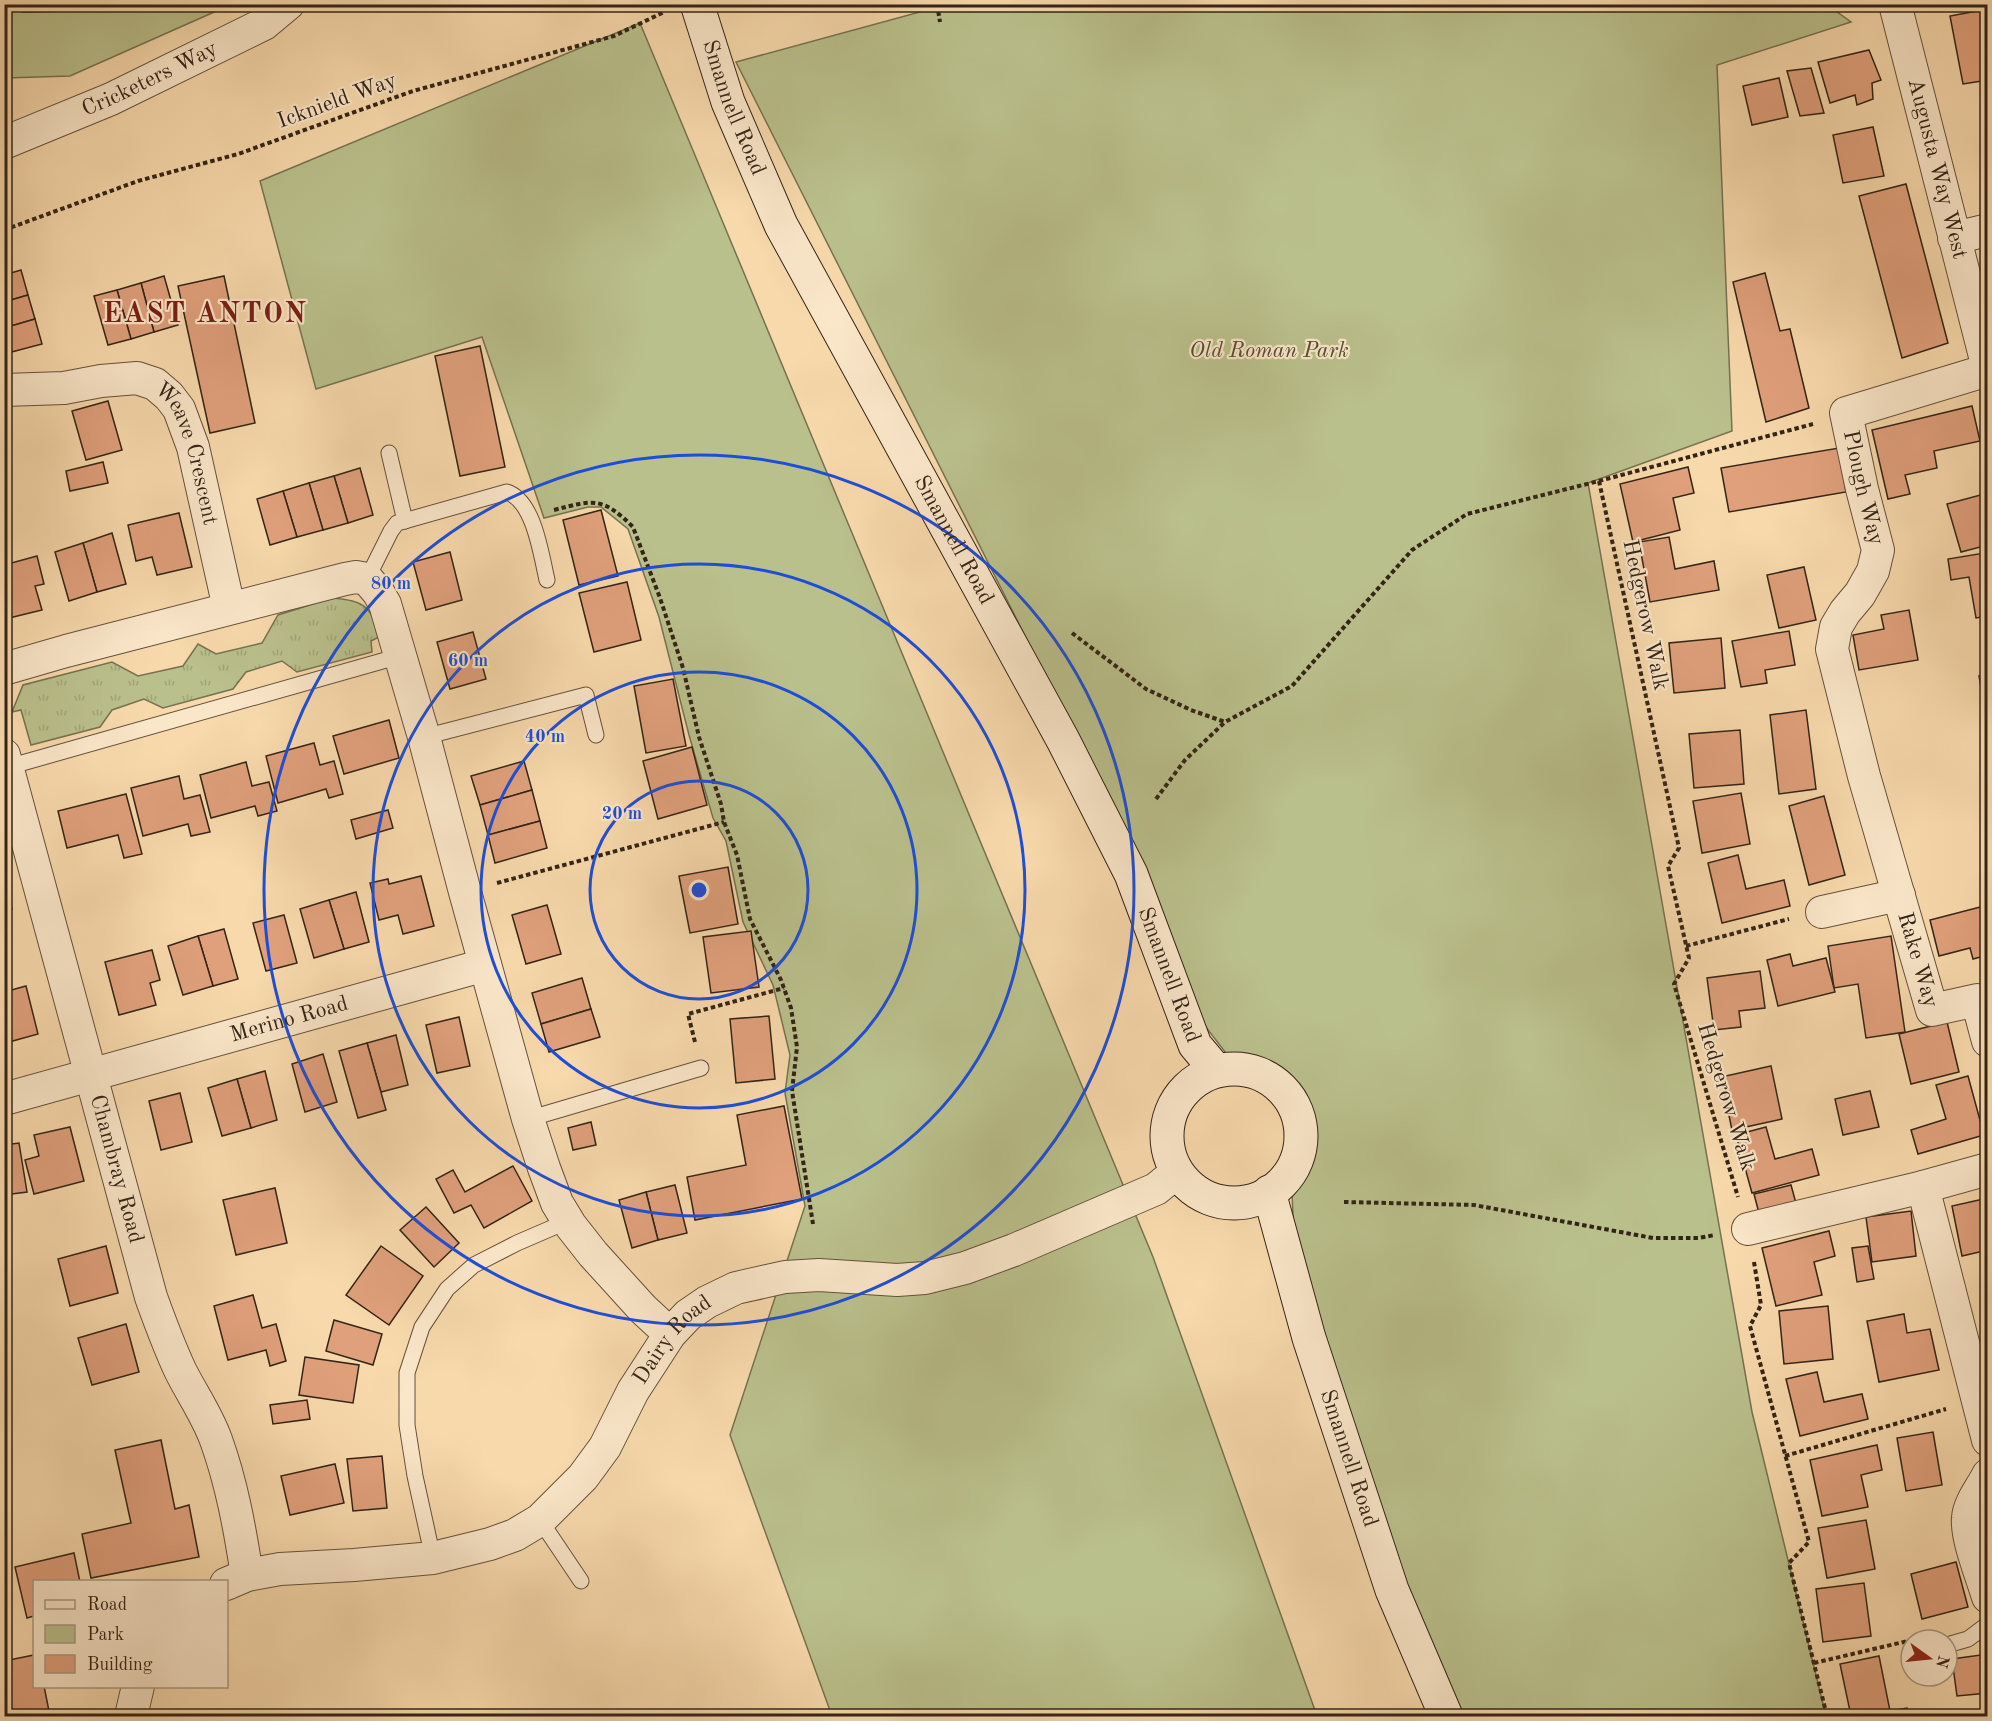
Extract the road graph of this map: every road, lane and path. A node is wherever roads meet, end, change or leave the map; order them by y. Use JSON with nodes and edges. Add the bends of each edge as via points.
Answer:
{"nodes":[{"id":1,"x":288,"y":4,"type":"edge"},
{"id":2,"x":938,"y":4,"type":"edge"},
{"id":3,"x":1894,"y":4,"type":"edge"},
{"id":4,"x":684,"y":7,"type":"edge"},
{"id":5,"x":940,"y":22,"type":"dead end"},
{"id":6,"x":4,"y":143,"type":"edge"},
{"id":7,"x":4,"y":230,"type":"edge"},
{"id":8,"x":1988,"y":230,"type":"edge"},
{"id":9,"x":1954,"y":238,"type":"junction"},
{"id":10,"x":1988,"y":369,"type":"edge"},
{"id":11,"x":4,"y":390,"type":"edge"},
{"id":12,"x":1837,"y":417,"type":"junction"},
{"id":13,"x":389,"y":453,"type":"dead end"},
{"id":14,"x":1599,"y":481,"type":"junction"},
{"id":15,"x":529,"y":516,"type":"junction"},
{"id":16,"x":405,"y":521,"type":"junction"},
{"id":17,"x":367,"y":579,"type":"junction"},
{"id":18,"x":547,"y":580,"type":"dead end"},
{"id":19,"x":230,"y":608,"type":"junction"},
{"id":20,"x":1072,"y":633,"type":"dead end"},
{"id":21,"x":400,"y":656,"type":"junction"},
{"id":22,"x":4,"y":669,"type":"edge"},
{"id":23,"x":1225,"y":722,"type":"junction"},
{"id":24,"x":596,"y":735,"type":"dead end"},
{"id":25,"x":424,"y":737,"type":"junction"},
{"id":26,"x":6,"y":761,"type":"edge"},
{"id":27,"x":1865,"y":776,"type":"joint"},
{"id":28,"x":1156,"y":799,"type":"dead end"},
{"id":29,"x":724,"y":822,"type":"junction"},
{"id":30,"x":465,"y":892,"type":"junction"},
{"id":31,"x":1899,"y":895,"type":"junction"},
{"id":32,"x":1807,"y":915,"type":"joint"},
{"id":33,"x":1686,"y":946,"type":"junction"},
{"id":34,"x":485,"y":965,"type":"junction"},
{"id":35,"x":784,"y":988,"type":"junction"},
{"id":36,"x":1988,"y":1041,"type":"edge"},
{"id":37,"x":701,"y":1068,"type":"joint"},
{"id":38,"x":1216,"y":1070,"type":"junction"},
{"id":39,"x":91,"y":1074,"type":"junction"},
{"id":40,"x":4,"y":1099,"type":"edge"},
{"id":41,"x":528,"y":1119,"type":"junction"},
{"id":42,"x":1988,"y":1169,"type":"edge"},
{"id":43,"x":1177,"y":1172,"type":"junction"},
{"id":44,"x":1923,"y":1187,"type":"junction"},
{"id":45,"x":1269,"y":1192,"type":"junction"},
{"id":46,"x":1344,"y":1202,"type":"dead end"},
{"id":47,"x":568,"y":1221,"type":"junction"},
{"id":48,"x":813,"y":1224,"type":"dead end"},
{"id":49,"x":1748,"y":1229,"type":"junction"},
{"id":50,"x":670,"y":1334,"type":"junction"},
{"id":51,"x":1977,"y":1400,"type":"junction"},
{"id":52,"x":1988,"y":1440,"type":"edge"},
{"id":53,"x":1785,"y":1456,"type":"junction"},
{"id":54,"x":1988,"y":1475,"type":"edge"},
{"id":55,"x":540,"y":1520,"type":"junction"},
{"id":56,"x":434,"y":1558,"type":"junction"},
{"id":57,"x":237,"y":1580,"type":"edge"},
{"id":58,"x":581,"y":1581,"type":"dead end"},
{"id":59,"x":1988,"y":1597,"type":"edge"},
{"id":60,"x":1988,"y":1624,"type":"edge"},
{"id":61,"x":1959,"y":1642,"type":"edge"},
{"id":62,"x":1899,"y":1643,"type":"edge"},
{"id":63,"x":1814,"y":1663,"type":"junction"},
{"id":64,"x":138,"y":1688,"type":"edge"},
{"id":65,"x":131,"y":1716,"type":"edge"},
{"id":66,"x":1446,"y":1716,"type":"edge"},
{"id":67,"x":1827,"y":1716,"type":"edge"}],
"edges":[{"from":1,"to":6,"type":"street","name":"Cricketers Way","via":[[264,24],[111,99]]},
{"from":2,"to":5,"type":"path"},
{"from":3,"to":9,"type":"street","name":"Augusta Way West"},
{"from":4,"to":7,"type":"path","name":"Icknield Way","via":[[614,36],[413,91],[238,154],[138,182]]},
{"from":4,"to":38,"type":"street","name":"Smannell Road","via":[[781,225],[1063,740],[1131,874],[1195,1045]]},
{"from":8,"to":9,"type":"street"},
{"from":9,"to":10,"type":"street","name":"Augusta Way West"},
{"from":10,"to":12,"type":"street","name":"Plough Way"},
{"from":11,"to":19,"type":"street","name":"Weave Crescent","via":[[64,388],[137,378],[155,384],[169,396],[179,409],[193,447]]},
{"from":12,"to":14,"type":"path"},
{"from":12,"to":27,"type":"street","name":"Plough Way","via":[[1878,550],[1865,586],[1836,627],[1832,649]]},
{"from":13,"to":16,"type":"lane"},
{"from":14,"to":23,"type":"path","via":[[1467,514],[1412,550],[1292,686]]},
{"from":14,"to":33,"type":"path","name":"Hedgerow Walk","via":[[1680,848],[1668,866]]},
{"from":15,"to":16,"type":"lane","via":[[524,504],[507,492]]},
{"from":15,"to":18,"type":"lane"},
{"from":15,"to":29,"type":"path","via":[[592,502],[616,512],[633,527],[683,668]]},
{"from":16,"to":17,"type":"lane","via":[[390,531]]},
{"from":17,"to":19,"type":"street","via":[[345,579]]},
{"from":17,"to":21,"type":"street","via":[[385,604]]},
{"from":19,"to":22,"type":"street"},
{"from":20,"to":23,"type":"path","via":[[1146,689]]},
{"from":21,"to":25,"type":"street"},
{"from":21,"to":26,"type":"lane"},
{"from":23,"to":28,"type":"path","via":[[1185,760]]},
{"from":24,"to":25,"type":"lane","via":[[586,695]]},
{"from":25,"to":30,"type":"street"},
{"from":26,"to":39,"type":"street","name":"Chambray Road"},
{"from":27,"to":31,"type":"street","name":"Rake Way"},
{"from":29,"to":30,"type":"path"},
{"from":29,"to":35,"type":"path","via":[[737,855],[750,919]]},
{"from":30,"to":34,"type":"street"},
{"from":31,"to":32,"type":"street","name":"Rake Way"},
{"from":31,"to":36,"type":"street","name":"Rake Way","via":[[1932,1010],[1977,1000]]},
{"from":32,"to":33,"type":"path"},
{"from":33,"to":49,"type":"path","name":"Hedgerow Walk","via":[[1689,958],[1674,984]]},
{"from":34,"to":39,"type":"street","name":"Merino Road"},
{"from":34,"to":41,"type":"street"},
{"from":35,"to":37,"type":"path","via":[[688,1014]]},
{"from":35,"to":48,"type":"path","via":[[795,1032],[792,1091]]},
{"from":37,"to":41,"type":"lane"},
{"from":38,"to":43,"type":"street","via":[[1190,1085],[1175,1104],[1167,1127],[1168,1150]]},
{"from":38,"to":45,"type":"street","via":[[1262,1074],[1281,1088],[1296,1109],[1302,1132],[1299,1155],[1280,1186]]},
{"from":39,"to":40,"type":"street","name":"Merino Road"},
{"from":39,"to":57,"type":"street","name":"Chambray Road","via":[[151,1297],[181,1371],[216,1439],[228,1476],[239,1524]]},
{"from":41,"to":47,"type":"street","via":[[557,1203]]},
{"from":42,"to":44,"type":"street"},
{"from":43,"to":45,"type":"street","via":[[1195,1192],[1216,1202],[1257,1200]]},
{"from":43,"to":50,"type":"street","name":"Dairy Road","via":[[1156,1189],[965,1268],[897,1280],[819,1275],[762,1282],[736,1288],[707,1302]]},
{"from":44,"to":49,"type":"street"},
{"from":44,"to":51,"type":"street"},
{"from":45,"to":66,"type":"street","name":"Smannell Road","via":[[1309,1338],[1392,1590]]},
{"from":46,"to":49,"type":"path","via":[[1474,1205],[1653,1238],[1698,1238]]},
{"from":47,"to":50,"type":"street","via":[[593,1254]]},
{"from":47,"to":56,"type":"lane","via":[[474,1265],[447,1289],[422,1327],[407,1372],[406,1425]]},
{"from":49,"to":53,"type":"path","name":"Hedgerow Walk","via":[[1761,1305],[1750,1326]]},
{"from":50,"to":55,"type":"street","name":"Dairy Road","via":[[633,1391],[605,1447],[583,1477]]},
{"from":51,"to":52,"type":"street"},
{"from":51,"to":53,"type":"path"},
{"from":53,"to":63,"type":"path","name":"Hedgerow Walk","via":[[1809,1542],[1789,1563]]},
{"from":54,"to":59,"type":"street","via":[[1972,1502],[1968,1518]]},
{"from":55,"to":56,"type":"street","name":"Dairy Road","via":[[490,1545]]},
{"from":55,"to":58,"type":"lane"},
{"from":56,"to":57,"type":"street","name":"Dairy Road","via":[[280,1569]]},
{"from":60,"to":61,"type":"lane"},
{"from":62,"to":63,"type":"path"},
{"from":63,"to":67,"type":"path","name":"Hedgerow Walk"},
{"from":64,"to":65,"type":"street"}]}
